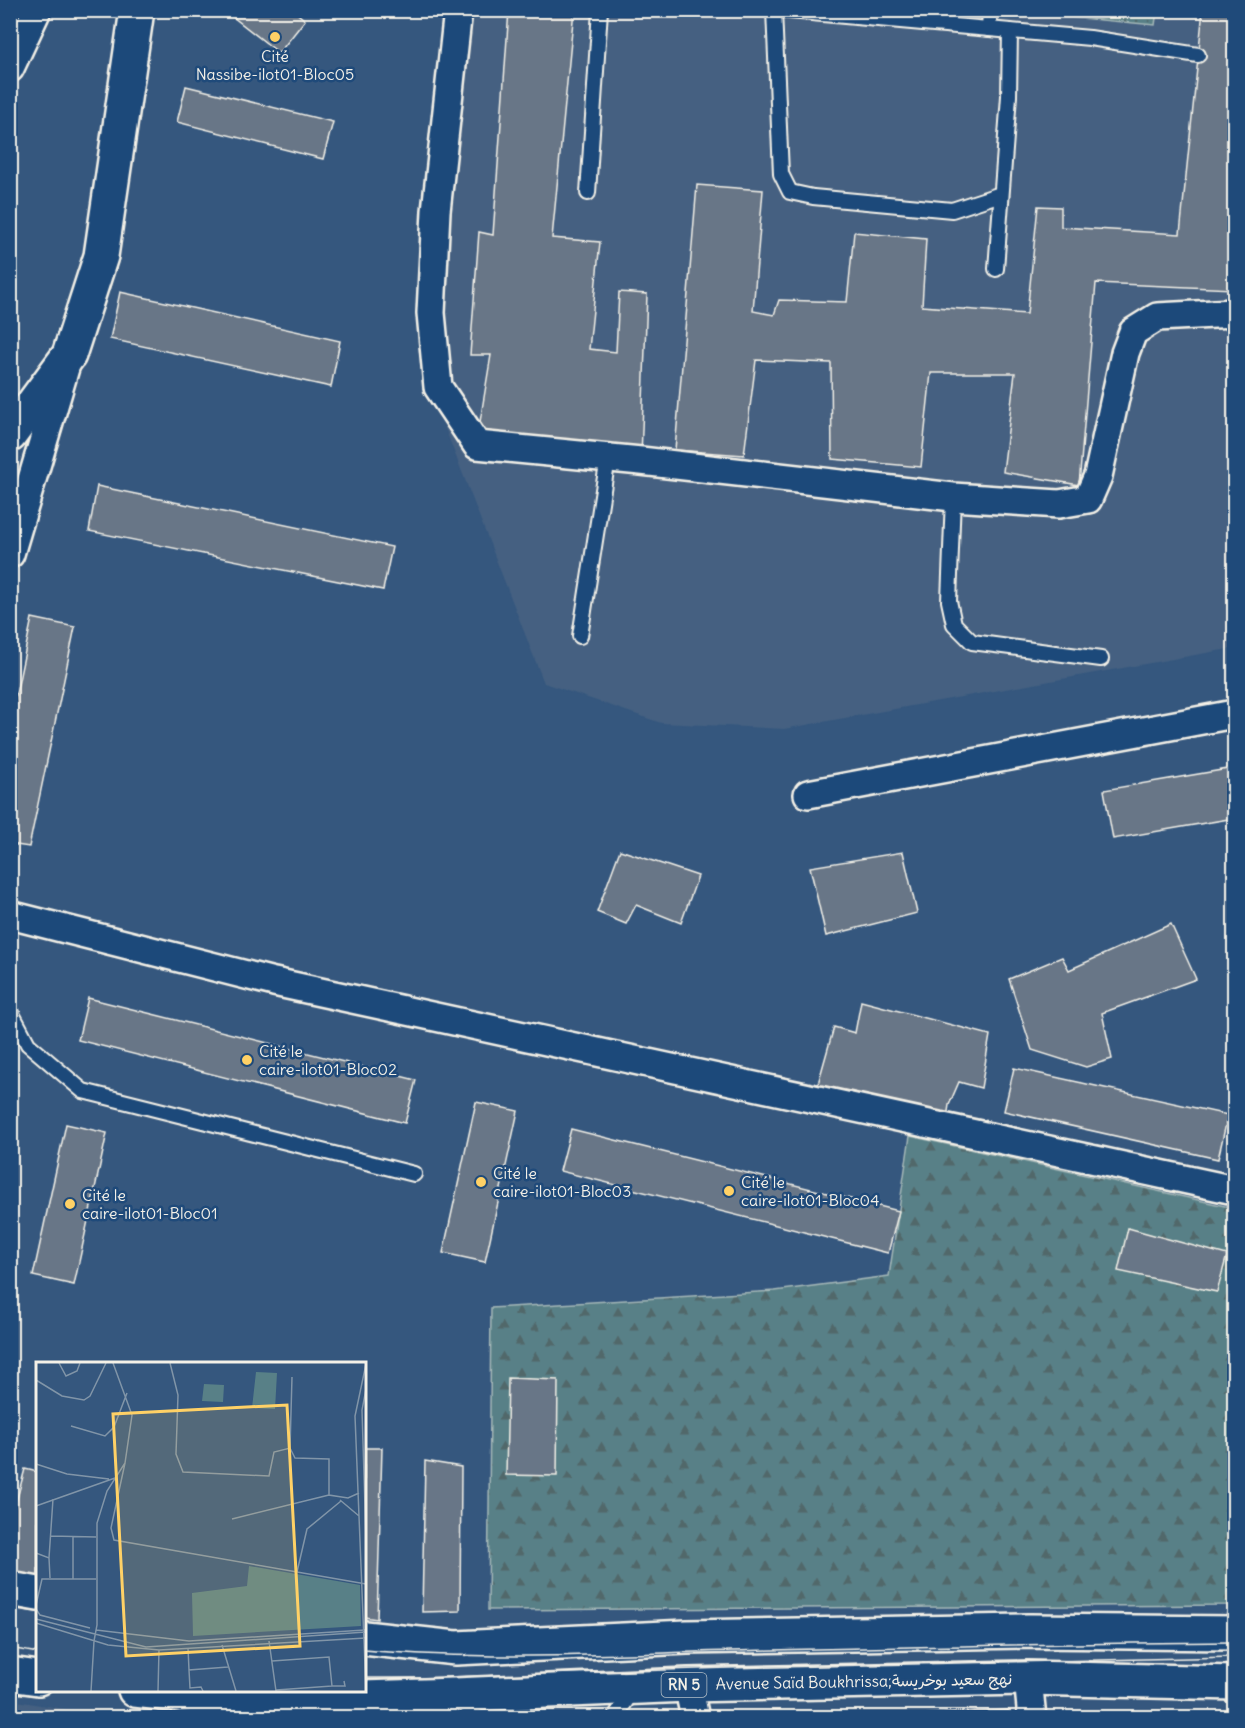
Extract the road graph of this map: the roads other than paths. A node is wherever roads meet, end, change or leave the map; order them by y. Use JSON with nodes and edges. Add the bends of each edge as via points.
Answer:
{"nodes":[{"id":1,"x":37,"y":10,"type":"edge"},
{"id":2,"x":137,"y":10,"type":"edge"},
{"id":3,"x":458,"y":10,"type":"edge"},
{"id":4,"x":600,"y":10,"type":"edge"},
{"id":5,"x":776,"y":10,"type":"edge"},
{"id":6,"x":990,"y":10,"type":"edge"},
{"id":7,"x":989,"y":29,"type":"junction"},
{"id":8,"x":1010,"y":31,"type":"junction"},
{"id":9,"x":1198,"y":55,"type":"dead end"},
{"id":10,"x":10,"y":68,"type":"edge"},
{"id":11,"x":588,"y":193,"type":"dead end"},
{"id":12,"x":1001,"y":194,"type":"junction"},
{"id":13,"x":996,"y":269,"type":"dead end"},
{"id":14,"x":1234,"y":313,"type":"edge"},
{"id":15,"x":69,"y":355,"type":"junction"},
{"id":16,"x":10,"y":435,"type":"edge"},
{"id":17,"x":608,"y":458,"type":"junction"},
{"id":18,"x":953,"y":497,"type":"junction"},
{"id":19,"x":10,"y":554,"type":"edge"},
{"id":20,"x":580,"y":636,"type":"dead end"},
{"id":21,"x":1101,"y":659,"type":"dead end"},
{"id":22,"x":1234,"y":714,"type":"edge"},
{"id":23,"x":808,"y":794,"type":"dead end"},
{"id":24,"x":10,"y":915,"type":"edge"},
{"id":25,"x":10,"y":1010,"type":"edge"},
{"id":26,"x":414,"y":1174,"type":"dead end"},
{"id":27,"x":1234,"y":1190,"type":"edge"},
{"id":28,"x":10,"y":1589,"type":"edge"},
{"id":29,"x":36,"y":1593,"type":"edge"},
{"id":30,"x":1234,"y":1633,"type":"edge"},
{"id":31,"x":366,"y":1638,"type":"edge"},
{"id":32,"x":10,"y":1674,"type":"edge"},
{"id":33,"x":36,"y":1678,"type":"edge"},
{"id":34,"x":1028,"y":1678,"type":"junction"},
{"id":35,"x":1234,"y":1683,"type":"edge"},
{"id":36,"x":688,"y":1684,"type":"junction"},
{"id":37,"x":636,"y":1688,"type":"junction"},
{"id":38,"x":145,"y":1692,"type":"edge"},
{"id":39,"x":454,"y":1707,"type":"edge"},
{"id":40,"x":239,"y":1710,"type":"edge"},
{"id":41,"x":614,"y":1718,"type":"edge"},
{"id":42,"x":694,"y":1718,"type":"edge"},
{"id":43,"x":1032,"y":1718,"type":"edge"}],
"edges":[{"from":1,"to":10,"type":"street"},
{"from":2,"to":15,"type":"main road","via":[[101,256]]},
{"from":3,"to":17,"type":"street","via":[[436,211],[431,313],[438,387],[477,445]]},
{"from":4,"to":11,"type":"lane"},
{"from":5,"to":7,"type":"lane"},
{"from":5,"to":12,"type":"lane","via":[[781,174],[790,192],[952,210]]},
{"from":6,"to":7,"type":"lane"},
{"from":7,"to":8,"type":"lane"},
{"from":8,"to":9,"type":"lane","via":[[1090,38]]},
{"from":8,"to":12,"type":"lane"},
{"from":12,"to":13,"type":"lane"},
{"from":14,"to":18,"type":"street","via":[[1157,317],[1133,332],[1098,476],[1088,499],[1059,504]]},
{"from":15,"to":16,"type":"main road"},
{"from":15,"to":19,"type":"street"},
{"from":17,"to":18,"type":"street"},
{"from":17,"to":20,"type":"lane"},
{"from":18,"to":21,"type":"lane","via":[[949,601],[954,624],[972,642]]},
{"from":22,"to":23,"type":"street"},
{"from":24,"to":27,"type":"street","via":[[274,982]]},
{"from":25,"to":26,"type":"lane","via":[[28,1044],[83,1091]]},
{"from":28,"to":29,"type":"main road"},
{"from":30,"to":31,"type":"main road","via":[[1029,1631],[711,1637],[456,1648]]},
{"from":32,"to":33,"type":"main road"},
{"from":34,"to":35,"type":"main road","name":"Avenue Saïd Boukhrissa;نهج سعيد بوخريسة","number":"RN 5"},
{"from":34,"to":36,"type":"main road","name":"Avenue Saïd Boukhrissa;نهج سعيد بوخريسة","number":"RN 5"},
{"from":34,"to":43,"type":"street"},
{"from":36,"to":37,"type":"main road","name":"Avenue Saïd Boukhrissa;نهج سعيد بوخريسة","number":"RN 5"},
{"from":36,"to":42,"type":"street"},
{"from":37,"to":39,"type":"main road","name":"Avenue Saïd Boukhrissa;نهج سعيد بوخريسة","number":"RN 5"},
{"from":37,"to":41,"type":"lane"},
{"from":38,"to":40,"type":"main road","name":"Avenue Saïd Boukhrissa;نهج سعيد بوخريسة","number":"RN 5"},
{"from":39,"to":40,"type":"main road","name":"Avenue Saïd Boukhrissa;نهج سعيد بوخريسة","number":"RN 5"}]}
